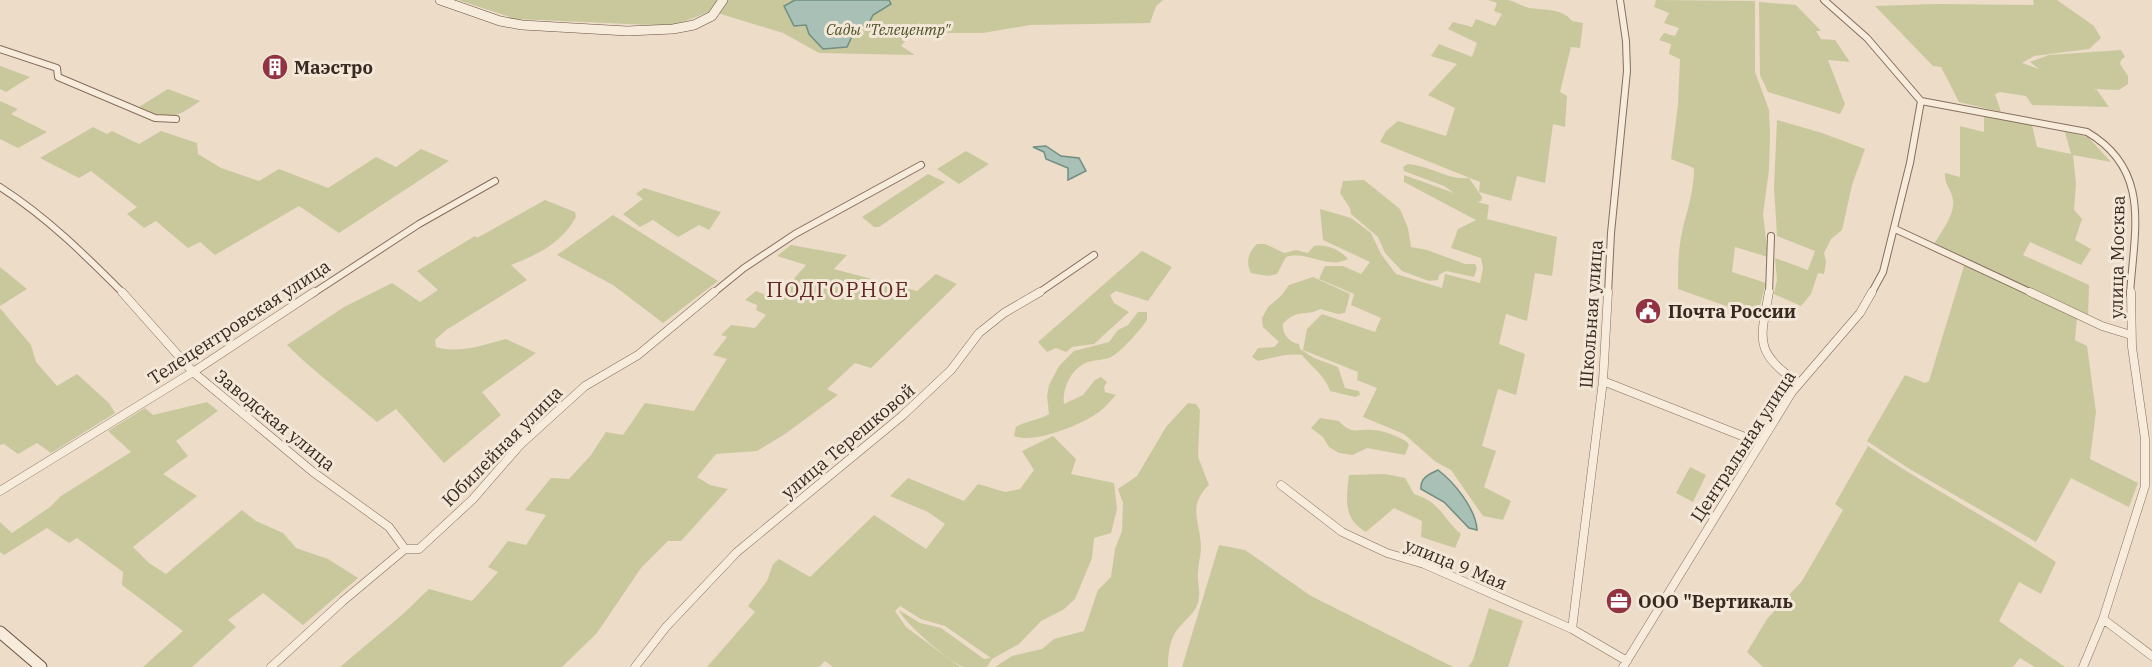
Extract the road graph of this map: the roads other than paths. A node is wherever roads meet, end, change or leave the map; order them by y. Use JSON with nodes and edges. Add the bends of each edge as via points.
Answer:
{"nodes":[{"id":1,"x":440,"y":0,"type":"edge"},
{"id":2,"x":723,"y":0,"type":"edge"},
{"id":3,"x":1620,"y":0,"type":"edge"},
{"id":4,"x":1824,"y":0,"type":"edge"},
{"id":5,"x":0,"y":49,"type":"edge"},
{"id":6,"x":1921,"y":100,"type":"junction"},
{"id":7,"x":176,"y":119,"type":"dead end"},
{"id":8,"x":921,"y":165,"type":"dead end"},
{"id":9,"x":495,"y":181,"type":"dead end"},
{"id":10,"x":0,"y":187,"type":"edge"},
{"id":11,"x":1895,"y":229,"type":"junction"},
{"id":12,"x":1771,"y":236,"type":"dead end"},
{"id":13,"x":1094,"y":255,"type":"dead end"},
{"id":14,"x":2131,"y":335,"type":"junction"},
{"id":15,"x":193,"y":372,"type":"junction"},
{"id":16,"x":1603,"y":381,"type":"junction"},
{"id":17,"x":1798,"y":383,"type":"junction"},
{"id":18,"x":1760,"y":443,"type":"junction"},
{"id":19,"x":1281,"y":485,"type":"dead end"},
{"id":20,"x":0,"y":491,"type":"edge"},
{"id":21,"x":405,"y":549,"type":"junction"},
{"id":22,"x":2103,"y":619,"type":"junction"},
{"id":23,"x":1572,"y":629,"type":"junction"},
{"id":24,"x":0,"y":632,"type":"edge"},
{"id":25,"x":2152,"y":656,"type":"edge"},
{"id":26,"x":1625,"y":664,"type":"edge"},
{"id":27,"x":41,"y":667,"type":"edge"},
{"id":28,"x":271,"y":667,"type":"edge"},
{"id":29,"x":635,"y":667,"type":"edge"},
{"id":30,"x":2083,"y":667,"type":"edge"}],
"edges":[{"from":1,"to":2,"type":"street","via":[[522,25],[627,31],[694,25],[712,16]]},
{"from":3,"to":16,"type":"street","name":"Школьная улица","via":[[1627,71],[1611,233]]},
{"from":4,"to":6,"type":"street","via":[[1867,38]]},
{"from":5,"to":7,"type":"street","via":[[56,67],[58,78],[155,118]]},
{"from":6,"to":11,"type":"street","name":"Центральная улица"},
{"from":6,"to":14,"type":"street","name":"улица Москва","via":[[2087,132],[2095,135],[2122,164],[2134,190],[2136,210]]},
{"from":8,"to":21,"type":"street","name":"Юбилейная улица","via":[[795,234],[744,268],[638,355],[585,386],[520,445],[472,500],[419,549]]},
{"from":9,"to":15,"type":"street","name":"Телецентровская улица","via":[[375,252]]},
{"from":10,"to":15,"type":"street","name":"Заводская улица","via":[[33,208],[69,239],[142,312]]},
{"from":11,"to":14,"type":"street","via":[[2102,326]]},
{"from":11,"to":17,"type":"street","name":"Центральная улица","via":[[1883,272],[1860,313]]},
{"from":12,"to":17,"type":"street","via":[[1770,286],[1761,343],[1778,370]]},
{"from":13,"to":29,"type":"street","name":"улица Терешковой","via":[[979,333],[951,370],[902,416],[737,552],[666,627]]},
{"from":14,"to":22,"type":"street","name":"улица Москва","via":[[2143,395],[2149,466]]},
{"from":15,"to":20,"type":"street","name":"Телецентровская улица"},
{"from":15,"to":21,"type":"street","name":"Заводская улица","via":[[313,472],[389,527]]},
{"from":16,"to":18,"type":"street"},
{"from":16,"to":23,"type":"street","name":"Школьная улица"},
{"from":17,"to":18,"type":"street","name":"Центральная улица"},
{"from":18,"to":26,"type":"street","name":"Центральная улица"},
{"from":19,"to":23,"type":"street","name":"улица 9 Мая","via":[[1351,536]]},
{"from":21,"to":28,"type":"street","name":"Юбилейная улица"},
{"from":22,"to":25,"type":"street"},
{"from":22,"to":30,"type":"street","name":"улица Москва"},
{"from":23,"to":26,"type":"street","name":"улица 9 Мая"},
{"from":24,"to":27,"type":"street"}]}
